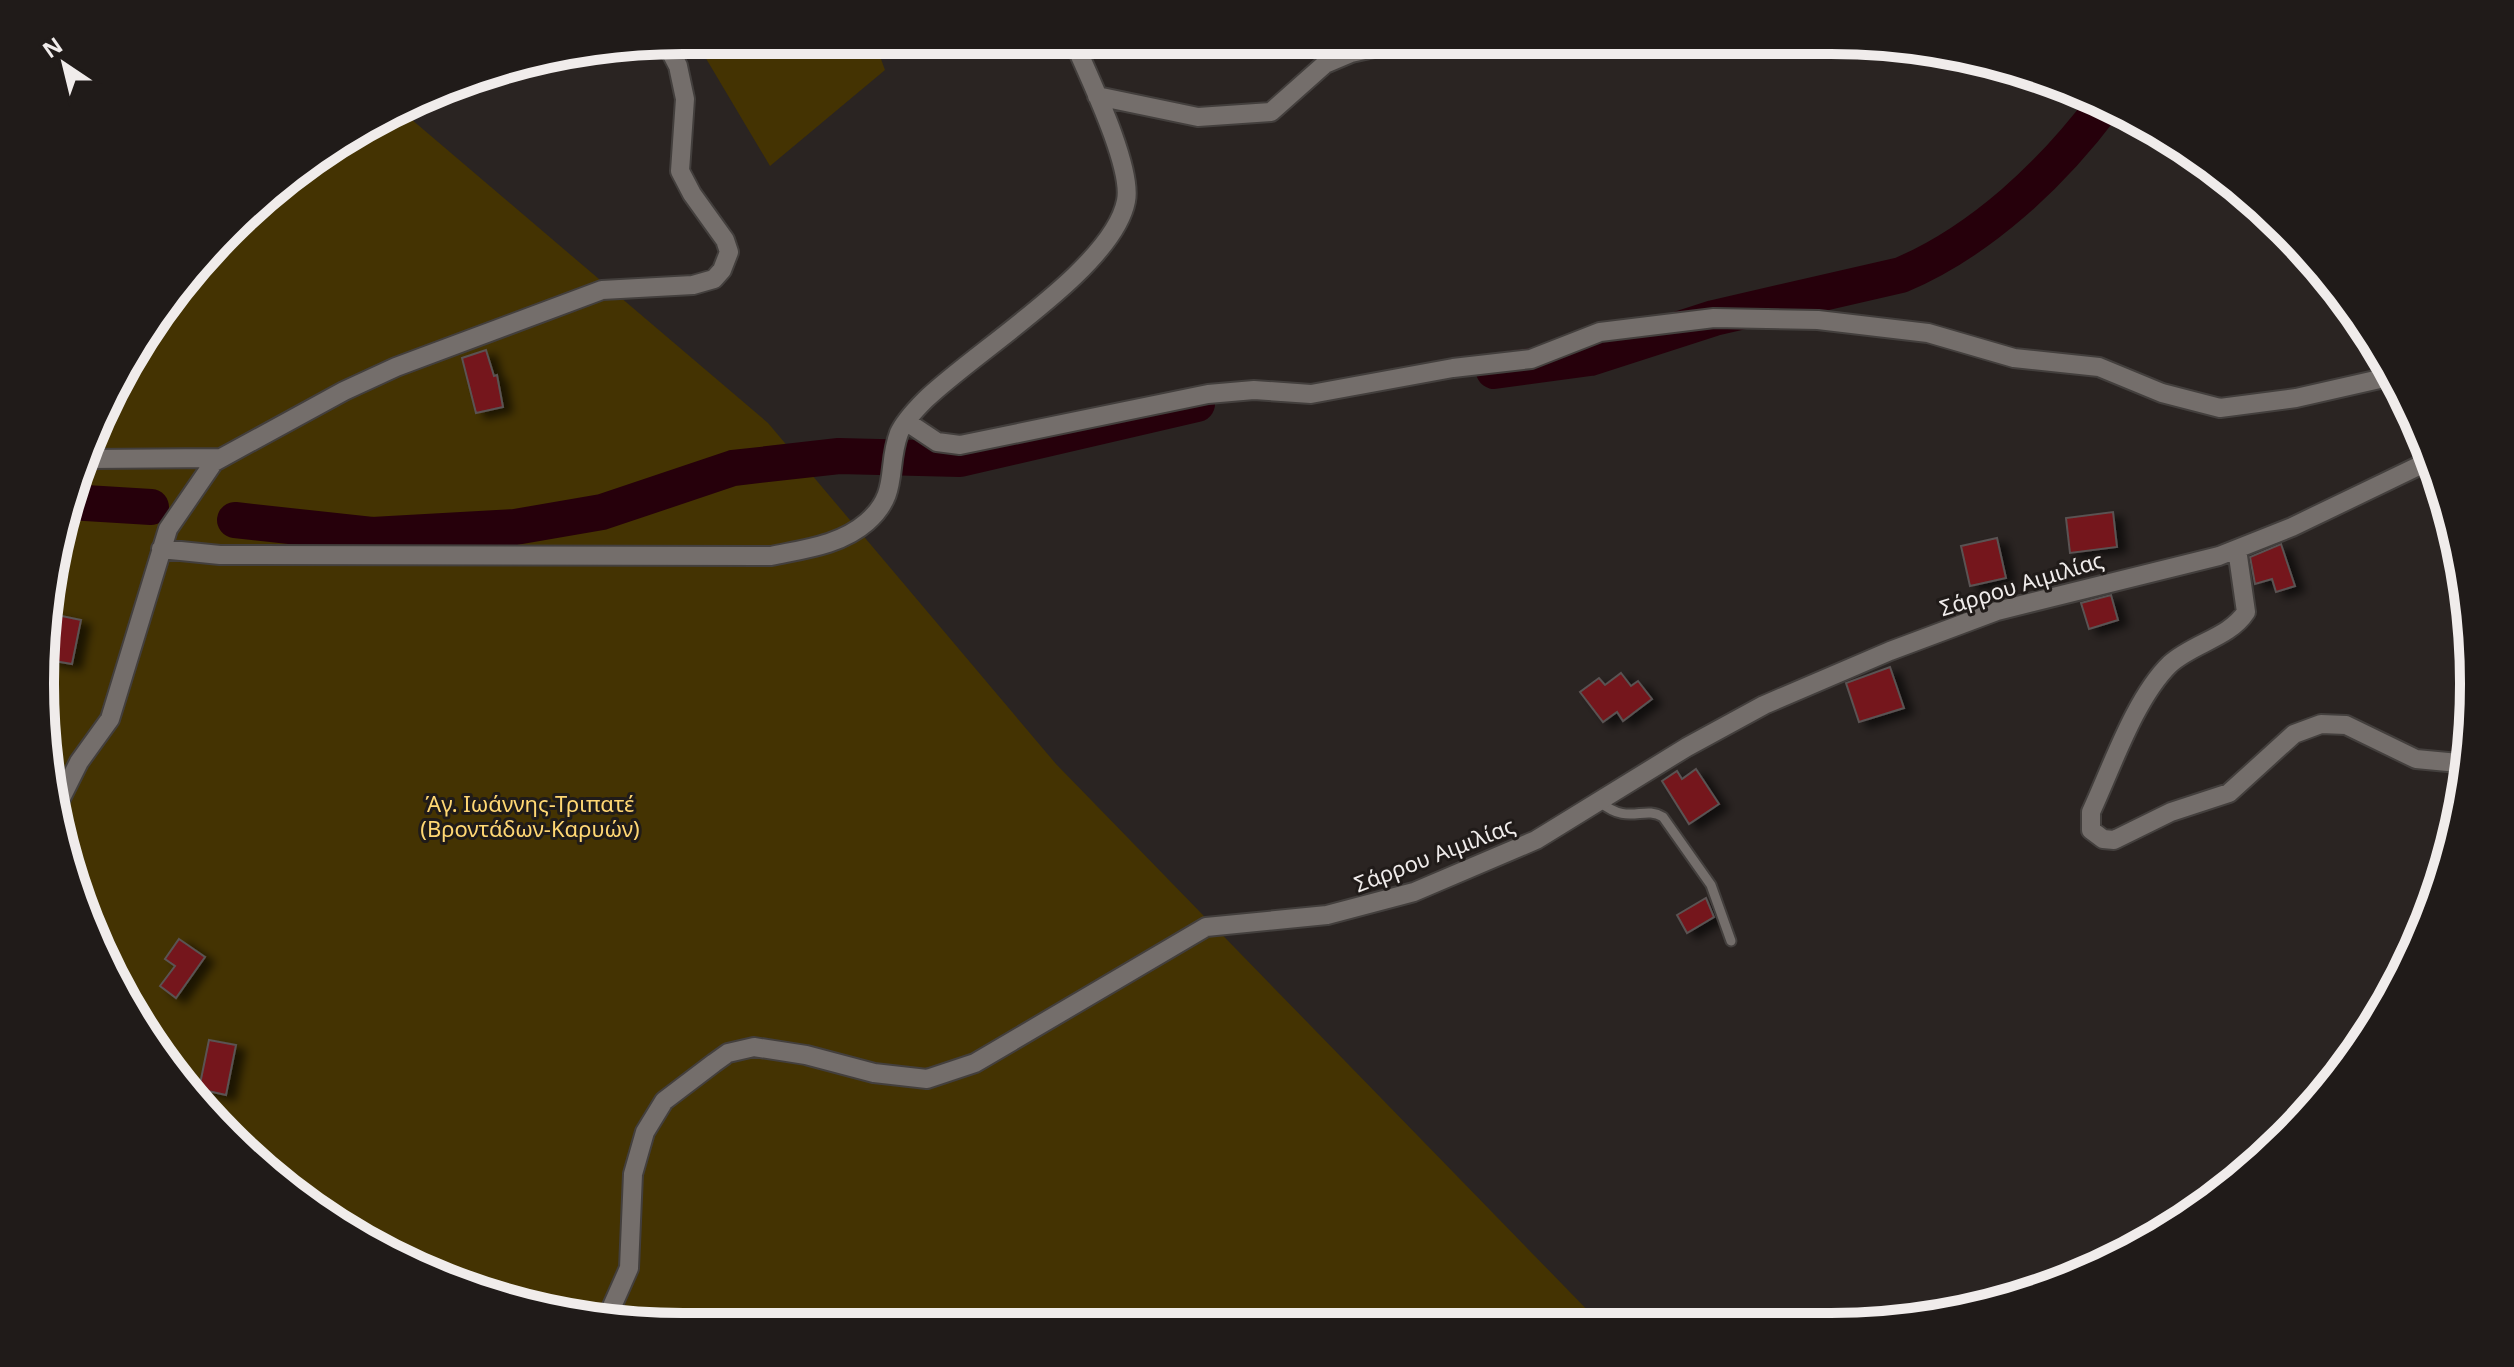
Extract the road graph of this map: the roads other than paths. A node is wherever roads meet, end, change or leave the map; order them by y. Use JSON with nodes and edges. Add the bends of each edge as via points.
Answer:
{"nodes":[{"id":1,"x":672,"y":54,"type":"edge"},
{"id":2,"x":1079,"y":54,"type":"edge"},
{"id":3,"x":1349,"y":54,"type":"edge"},
{"id":4,"x":1097,"y":96,"type":"junction"},
{"id":5,"x":2381,"y":379,"type":"edge"},
{"id":6,"x":902,"y":430,"type":"junction"},
{"id":7,"x":220,"y":458,"type":"junction"},
{"id":8,"x":96,"y":459,"type":"edge"},
{"id":9,"x":2421,"y":465,"type":"edge"},
{"id":10,"x":161,"y":549,"type":"junction"},
{"id":11,"x":2237,"y":549,"type":"junction"},
{"id":12,"x":2455,"y":763,"type":"edge"},
{"id":13,"x":64,"y":793,"type":"edge"},
{"id":14,"x":1600,"y":802,"type":"junction"},
{"id":15,"x":1731,"y":941,"type":"dead end"},
{"id":16,"x":611,"y":1309,"type":"edge"}],
"edges":[{"from":1,"to":7,"type":"street","via":[[685,99],[680,171],[729,252],[714,279],[602,290],[396,367]]},
{"from":2,"to":4,"type":"street"},
{"from":3,"to":4,"type":"street","via":[[1325,64],[1271,112],[1198,117]]},
{"from":4,"to":6,"type":"street","via":[[1127,185],[1116,227],[1059,289],[955,372]]},
{"from":5,"to":6,"type":"street","via":[[2220,408],[2173,397],[2099,367],[2014,358],[1928,333],[1818,320],[1714,318],[1600,332],[1531,359],[1311,394],[1208,394],[960,445]]},
{"from":6,"to":10,"type":"street","via":[[885,500],[875,515],[855,531],[820,546],[771,556],[220,555]]},
{"from":7,"to":8,"type":"street"},
{"from":7,"to":10,"type":"street","via":[[168,529]]},
{"from":9,"to":11,"type":"street","name":"Σάρρου Αιμιλίας"},
{"from":10,"to":13,"type":"street","via":[[110,719]]},
{"from":11,"to":12,"type":"street","via":[[2246,612],[2236,625],[2188,651],[2146,695],[2091,812],[2096,835],[2114,840],[2171,812],[2229,793],[2294,734],[2321,724],[2346,725],[2416,759]]},
{"from":11,"to":14,"type":"street","name":"Σάρρου Αιμιλίας","via":[[1997,611],[1890,651],[1764,705]]},
{"from":14,"to":15,"type":"lane","via":[[1622,815],[1663,817],[1711,885]]},
{"from":14,"to":16,"type":"street","name":"Σάρρου Αιμιλίας","via":[[1536,840],[1383,902],[1327,915],[1206,927],[975,1063],[937,1078],[894,1077],[768,1048],[728,1053],[664,1101],[645,1132],[633,1174],[629,1268]]}]}
